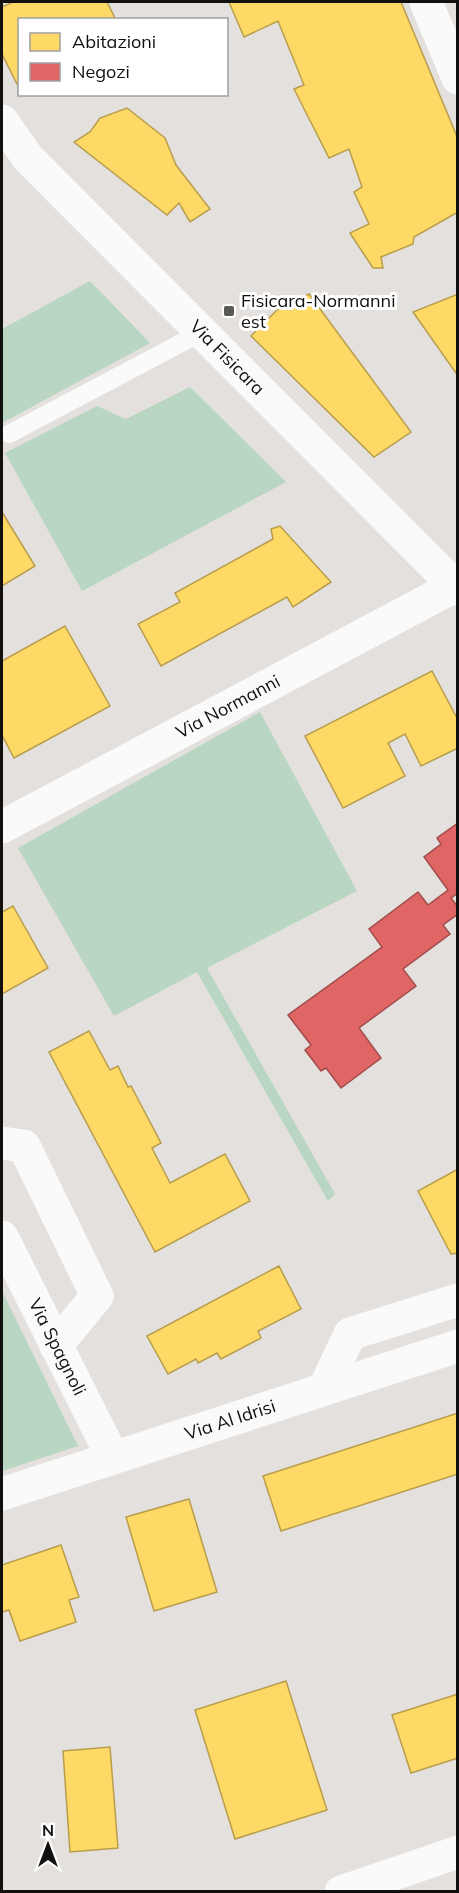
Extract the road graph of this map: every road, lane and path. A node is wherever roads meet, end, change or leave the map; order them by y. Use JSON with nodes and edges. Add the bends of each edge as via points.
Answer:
{"nodes":[{"id":1,"x":426,"y":2,"type":"edge"},
{"id":2,"x":458,"y":78,"type":"edge"},
{"id":3,"x":2,"y":121,"type":"edge"},
{"id":4,"x":202,"y":332,"type":"junction"},
{"id":5,"x":9,"y":434,"type":"dead end"},
{"id":6,"x":456,"y":587,"type":"edge"},
{"id":7,"x":2,"y":827,"type":"edge"},
{"id":8,"x":2,"y":1143,"type":"edge"},
{"id":9,"x":2,"y":1237,"type":"edge"},
{"id":10,"x":458,"y":1300,"type":"edge"},
{"id":11,"x":56,"y":1346,"type":"junction"},
{"id":12,"x":458,"y":1346,"type":"edge"},
{"id":13,"x":324,"y":1389,"type":"junction"},
{"id":14,"x":113,"y":1458,"type":"junction"},
{"id":15,"x":2,"y":1494,"type":"edge"},
{"id":16,"x":458,"y":1852,"type":"edge"},
{"id":17,"x":341,"y":1892,"type":"edge"}],
"edges":[{"from":1,"to":2,"type":"street"},
{"from":3,"to":4,"type":"street","name":"Via Fisicara","via":[[28,158]]},
{"from":4,"to":5,"type":"lane"},
{"from":4,"to":6,"type":"street","name":"Via Fisicara"},
{"from":6,"to":7,"type":"street","name":"Via Normanni"},
{"from":8,"to":11,"type":"street","via":[[24,1146],[97,1296]]},
{"from":9,"to":11,"type":"street","name":"Via Spagnoli"},
{"from":10,"to":13,"type":"street","via":[[350,1334]]},
{"from":11,"to":14,"type":"street","name":"Via Spagnoli"},
{"from":12,"to":13,"type":"street","name":"Via Al Idrisi"},
{"from":13,"to":14,"type":"street","name":"Via Al Idrisi"},
{"from":14,"to":15,"type":"street","name":"Via Al Idrisi"},
{"from":16,"to":17,"type":"street"}]}
